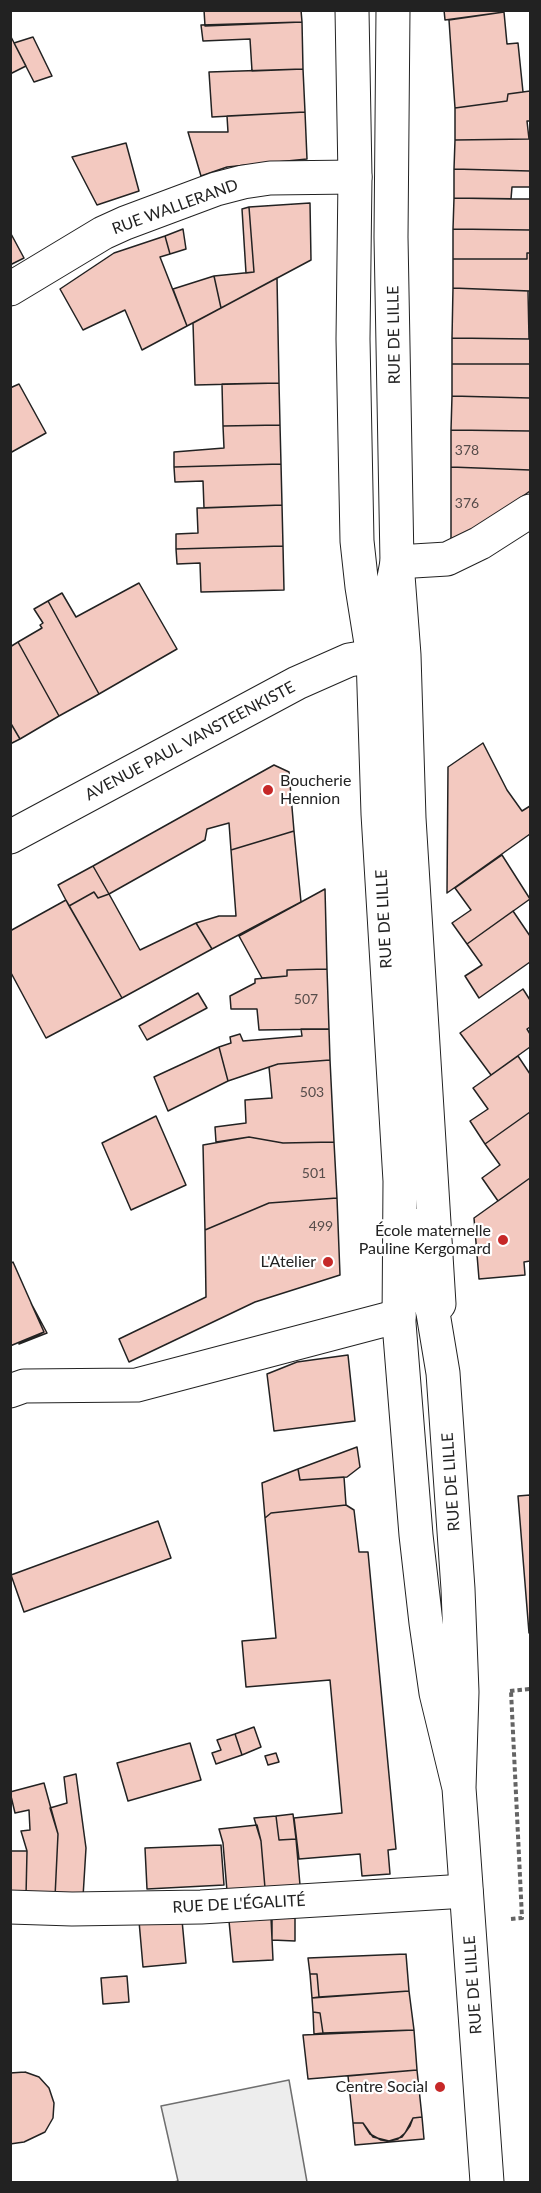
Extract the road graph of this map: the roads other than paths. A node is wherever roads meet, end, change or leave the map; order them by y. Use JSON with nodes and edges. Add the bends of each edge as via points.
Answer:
{"nodes":[{"id":1,"x":352,"y":10,"type":"edge"},
{"id":2,"x":393,"y":10,"type":"edge"},
{"id":3,"x":355,"y":177,"type":"junction"},
{"id":4,"x":10,"y":289,"type":"edge"},
{"id":5,"x":531,"y":511,"type":"edge"},
{"id":6,"x":397,"y":562,"type":"junction"},
{"id":7,"x":373,"y":656,"type":"junction"},
{"id":8,"x":10,"y":837,"type":"edge"},
{"id":9,"x":400,"y":1181,"type":"junction"},
{"id":10,"x":399,"y":1316,"type":"junction"},
{"id":11,"x":443,"y":1373,"type":"junction"},
{"id":12,"x":10,"y":1391,"type":"edge"},
{"id":13,"x":459,"y":1788,"type":"junction"},
{"id":14,"x":10,"y":1907,"type":"edge"},
{"id":15,"x":467,"y":1907,"type":"junction"},
{"id":16,"x":487,"y":2182,"type":"edge"}],
"edges":[{"from":1,"to":3,"type":"main road","name":"RUE DE LILLE"},
{"from":2,"to":6,"type":"main road","name":"RUE DE LILLE","via":[[391,237]]},
{"from":3,"to":4,"type":"main road","name":"RUE WALLERAND","via":[[270,178],[216,189],[103,233]]},
{"from":3,"to":7,"type":"main road","name":"RUE DE LILLE","via":[[352,294],[357,541]]},
{"from":5,"to":6,"type":"main road","via":[[447,559]]},
{"from":6,"to":7,"type":"main road","name":"RUE DE LILLE"},
{"from":6,"to":11,"type":"main road"},
{"from":7,"to":8,"type":"main road","name":"AVENUE PAUL VANSTEENKISTE","via":[[349,660],[297,683]]},
{"from":7,"to":9,"type":"main road","name":"RUE DE LILLE","via":[[378,826]]},
{"from":9,"to":10,"type":"main road","name":"RUE DE LILLE"},
{"from":9,"to":11,"type":"main road","name":"RUE DE LILLE","via":[[433,1313]]},
{"from":10,"to":12,"type":"main road","via":[[137,1385],[24,1386]]},
{"from":10,"to":13,"type":"main road","name":"RUE DE LILLE","via":[[426,1623],[436,1693]]},
{"from":11,"to":13,"type":"main road","name":"RUE DE LILLE","via":[[462,1692]]},
{"from":13,"to":15,"type":"main road","name":"RUE DE LILLE"},
{"from":14,"to":15,"type":"main road","name":"RUE DE L'ÉGALITÉ"},
{"from":15,"to":16,"type":"main road","name":"RUE DE LILLE"}]}
